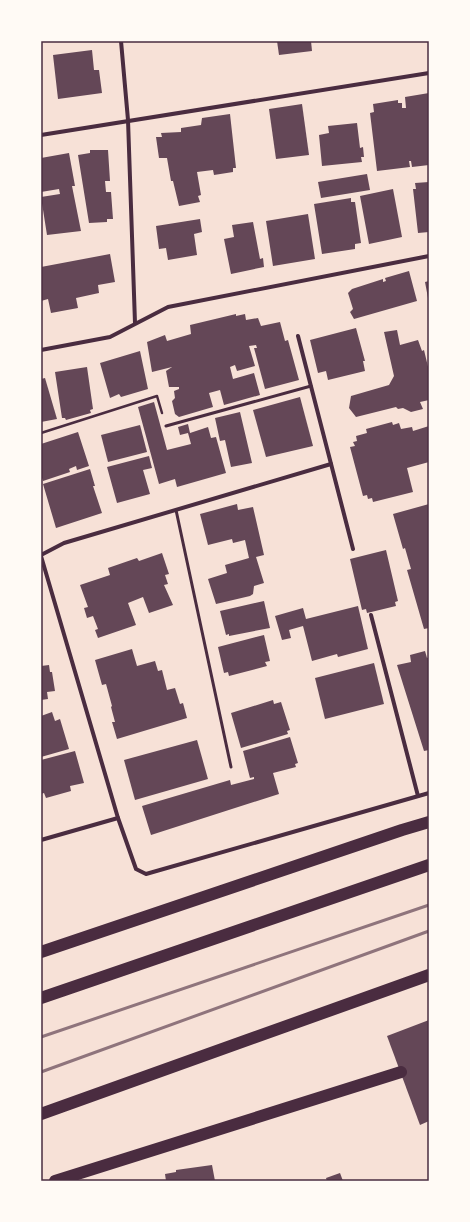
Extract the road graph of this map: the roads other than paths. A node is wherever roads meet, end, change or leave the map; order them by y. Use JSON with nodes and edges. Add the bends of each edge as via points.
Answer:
{"nodes":[{"id":1,"x":121,"y":41,"type":"edge"},
{"id":2,"x":429,"y":73,"type":"edge"},
{"id":3,"x":128,"y":120,"type":"junction"},
{"id":4,"x":41,"y":135,"type":"edge"},
{"id":5,"x":429,"y":256,"type":"edge"},
{"id":6,"x":135,"y":323,"type":"junction"},
{"id":7,"x":298,"y":336,"type":"dead end"},
{"id":8,"x":41,"y":350,"type":"edge"},
{"id":9,"x":311,"y":386,"type":"junction"},
{"id":10,"x":166,"y":426,"type":"road end"},
{"id":11,"x":331,"y":464,"type":"junction"},
{"id":12,"x":176,"y":510,"type":"junction"},
{"id":13,"x":353,"y":549,"type":"dead end"},
{"id":14,"x":41,"y":556,"type":"edge"},
{"id":15,"x":371,"y":615,"type":"dead end"},
{"id":16,"x":231,"y":767,"type":"dead end"},
{"id":17,"x":429,"y":793,"type":"edge"},
{"id":18,"x":418,"y":796,"type":"junction"},
{"id":19,"x":118,"y":818,"type":"junction"},
{"id":20,"x":429,"y":822,"type":"edge"},
{"id":21,"x":41,"y":840,"type":"edge"},
{"id":22,"x":429,"y":865,"type":"edge"},
{"id":23,"x":41,"y":952,"type":"edge"},
{"id":24,"x":429,"y":975,"type":"edge"},
{"id":25,"x":41,"y":998,"type":"edge"},
{"id":26,"x":401,"y":1072,"type":"dead end"},
{"id":27,"x":41,"y":1114,"type":"edge"},
{"id":28,"x":54,"y":1181,"type":"edge"}],
"edges":[{"from":1,"to":3,"type":"street"},
{"from":2,"to":3,"type":"street"},
{"from":3,"to":4,"type":"street"},
{"from":3,"to":6,"type":"street"},
{"from":5,"to":6,"type":"street","via":[[168,307]]},
{"from":6,"to":8,"type":"street","via":[[110,337]]},
{"from":7,"to":9,"type":"street"},
{"from":9,"to":10,"type":"lane"},
{"from":9,"to":11,"type":"street"},
{"from":11,"to":12,"type":"street"},
{"from":11,"to":13,"type":"street"},
{"from":12,"to":14,"type":"street","via":[[64,543]]},
{"from":12,"to":16,"type":"lane"},
{"from":14,"to":19,"type":"street"},
{"from":15,"to":18,"type":"street"},
{"from":17,"to":18,"type":"street"},
{"from":18,"to":19,"type":"street","via":[[146,874],[136,869]]},
{"from":19,"to":21,"type":"street"},
{"from":20,"to":23,"type":"highway"},
{"from":22,"to":25,"type":"highway"},
{"from":24,"to":27,"type":"highway"},
{"from":26,"to":28,"type":"highway"}]}
